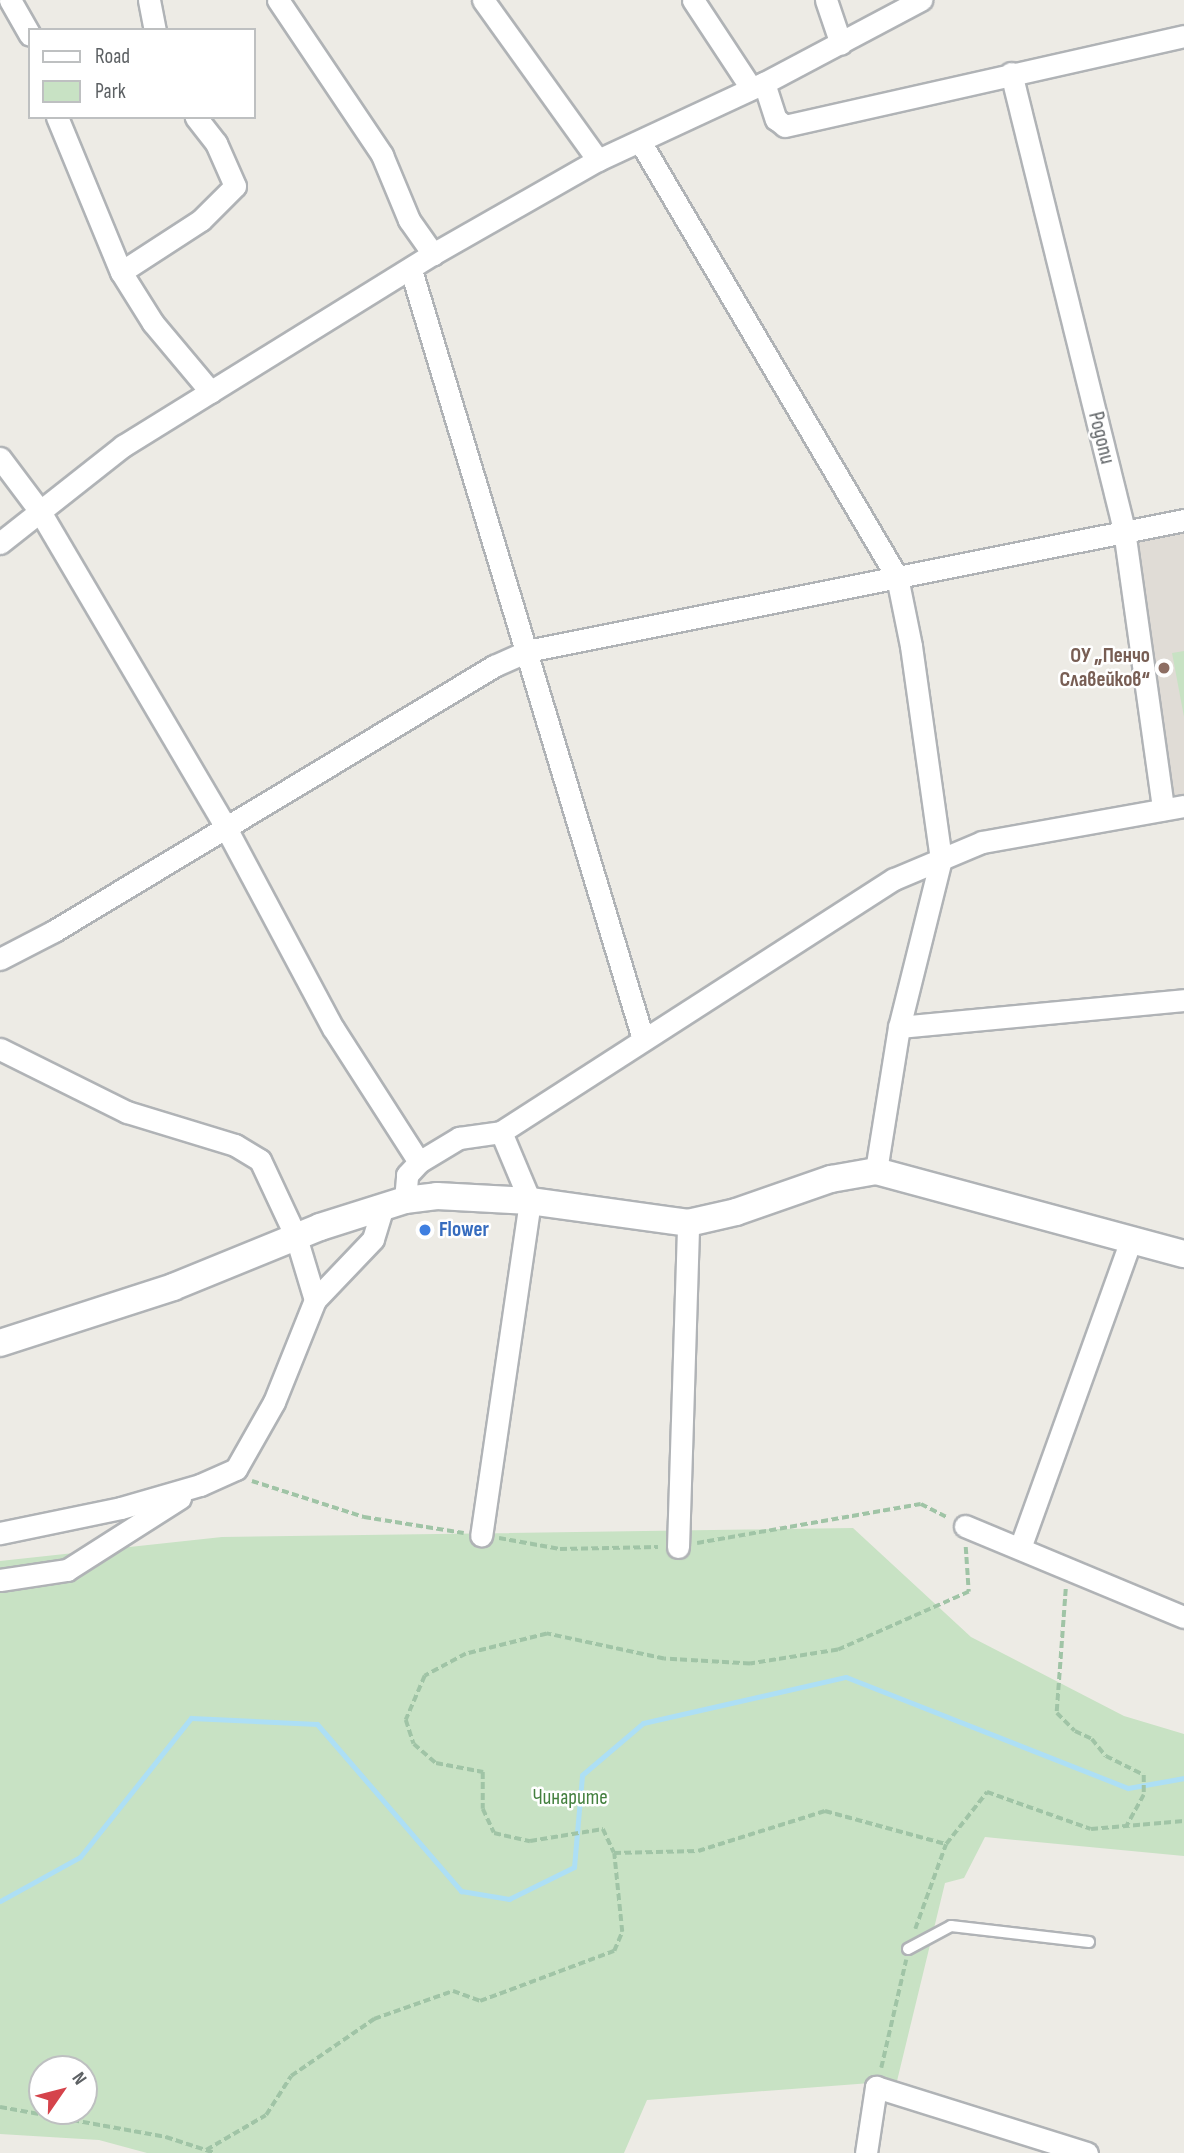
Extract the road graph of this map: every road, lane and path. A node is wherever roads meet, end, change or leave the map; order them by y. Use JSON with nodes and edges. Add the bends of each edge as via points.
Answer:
{"nodes":[{"id":1,"x":10,"y":0,"type":"edge"},
{"id":2,"x":149,"y":0,"type":"edge"},
{"id":3,"x":278,"y":0,"type":"edge"},
{"id":4,"x":483,"y":0,"type":"edge"},
{"id":5,"x":693,"y":0,"type":"edge"},
{"id":6,"x":826,"y":0,"type":"edge"},
{"id":7,"x":921,"y":0,"type":"edge"},
{"id":8,"x":155,"y":28,"type":"edge"},
{"id":9,"x":28,"y":32,"type":"edge"},
{"id":10,"x":1184,"y":36,"type":"edge"},
{"id":11,"x":841,"y":44,"type":"junction"},
{"id":12,"x":1011,"y":73,"type":"junction"},
{"id":13,"x":758,"y":86,"type":"junction"},
{"id":14,"x":58,"y":119,"type":"edge"},
{"id":15,"x":198,"y":119,"type":"edge"},
{"id":16,"x":641,"y":143,"type":"junction"},
{"id":17,"x":598,"y":160,"type":"junction"},
{"id":18,"x":433,"y":254,"type":"junction"},
{"id":19,"x":411,"y":270,"type":"junction"},
{"id":20,"x":121,"y":272,"type":"junction"},
{"id":21,"x":211,"y":392,"type":"junction"},
{"id":22,"x":0,"y":458,"type":"edge"},
{"id":23,"x":39,"y":510,"type":"junction"},
{"id":24,"x":1184,"y":520,"type":"edge"},
{"id":25,"x":1124,"y":530,"type":"junction"},
{"id":26,"x":0,"y":543,"type":"edge"},
{"id":27,"x":897,"y":577,"type":"junction"},
{"id":28,"x":527,"y":651,"type":"junction"},
{"id":29,"x":1174,"y":808,"type":"edge"},
{"id":30,"x":226,"y":828,"type":"junction"},
{"id":31,"x":941,"y":859,"type":"junction"},
{"id":32,"x":0,"y":959,"type":"edge"},
{"id":33,"x":1184,"y":1000,"type":"edge"},
{"id":34,"x":899,"y":1027,"type":"junction"},
{"id":35,"x":643,"y":1039,"type":"junction"},
{"id":36,"x":0,"y":1049,"type":"edge"},
{"id":37,"x":501,"y":1132,"type":"junction"},
{"id":38,"x":419,"y":1162,"type":"junction"},
{"id":39,"x":876,"y":1171,"type":"junction"},
{"id":40,"x":530,"y":1202,"type":"junction"},
{"id":41,"x":394,"y":1203,"type":"junction"},
{"id":42,"x":688,"y":1223,"type":"junction"},
{"id":43,"x":296,"y":1237,"type":"junction"},
{"id":44,"x":1131,"y":1240,"type":"junction"},
{"id":45,"x":1184,"y":1254,"type":"edge"},
{"id":46,"x":316,"y":1300,"type":"junction"},
{"id":47,"x":0,"y":1343,"type":"edge"},
{"id":48,"x":236,"y":1469,"type":"junction"},
{"id":49,"x":200,"y":1485,"type":"junction"},
{"id":50,"x":965,"y":1526,"type":"junction"},
{"id":51,"x":0,"y":1533,"type":"edge"},
{"id":52,"x":481,"y":1535,"type":"junction"},
{"id":53,"x":678,"y":1547,"type":"junction"},
{"id":54,"x":1020,"y":1548,"type":"junction"},
{"id":55,"x":1068,"y":1568,"type":"junction"},
{"id":56,"x":0,"y":1580,"type":"edge"},
{"id":57,"x":1184,"y":1617,"type":"edge"},
{"id":58,"x":1184,"y":1821,"type":"edge"},
{"id":59,"x":1127,"y":1826,"type":"junction"},
{"id":60,"x":946,"y":1844,"type":"junction"},
{"id":61,"x":614,"y":1853,"type":"junction"},
{"id":62,"x":1089,"y":1942,"type":"dead end"},
{"id":63,"x":908,"y":1949,"type":"junction"},
{"id":64,"x":876,"y":2087,"type":"junction"},
{"id":65,"x":0,"y":2107,"type":"edge"},
{"id":66,"x":206,"y":2150,"type":"junction"},
{"id":67,"x":215,"y":2153,"type":"edge"},
{"id":68,"x":866,"y":2153,"type":"edge"},
{"id":69,"x":1087,"y":2153,"type":"edge"}],
"edges":[{"from":1,"to":9,"type":"street"},
{"from":2,"to":8,"type":"street"},
{"from":3,"to":18,"type":"street","via":[[382,155],[409,220]]},
{"from":4,"to":17,"type":"street"},
{"from":5,"to":13,"type":"street"},
{"from":6,"to":11,"type":"street"},
{"from":7,"to":11,"type":"street"},
{"from":10,"to":12,"type":"street"},
{"from":11,"to":13,"type":"street"},
{"from":12,"to":13,"type":"street","via":[[785,126],[776,120]]},
{"from":12,"to":25,"type":"street","name":"Родопи"},
{"from":13,"to":16,"type":"street"},
{"from":14,"to":20,"type":"street"},
{"from":15,"to":20,"type":"street","via":[[216,143],[235,186],[201,220]]},
{"from":16,"to":17,"type":"street"},
{"from":16,"to":27,"type":"street"},
{"from":17,"to":18,"type":"street"},
{"from":18,"to":19,"type":"street"},
{"from":19,"to":21,"type":"street"},
{"from":19,"to":28,"type":"street"},
{"from":20,"to":21,"type":"street","via":[[153,323]]},
{"from":21,"to":23,"type":"street","via":[[123,446]]},
{"from":22,"to":23,"type":"street"},
{"from":23,"to":26,"type":"street"},
{"from":23,"to":30,"type":"street"},
{"from":24,"to":25,"type":"street"},
{"from":25,"to":27,"type":"street"},
{"from":25,"to":29,"type":"street","name":"Родопи"},
{"from":27,"to":28,"type":"street"},
{"from":27,"to":31,"type":"street"},
{"from":28,"to":30,"type":"street","via":[[494,666]]},
{"from":28,"to":35,"type":"street"},
{"from":29,"to":31,"type":"street","via":[[982,842]]},
{"from":30,"to":32,"type":"street"},
{"from":30,"to":38,"type":"street","via":[[333,1028]]},
{"from":31,"to":34,"type":"street"},
{"from":31,"to":35,"type":"street","via":[[894,879]]},
{"from":33,"to":34,"type":"street"},
{"from":34,"to":39,"type":"street"},
{"from":35,"to":37,"type":"street"},
{"from":36,"to":43,"type":"street","via":[[127,1112],[236,1145],[260,1160]]},
{"from":37,"to":38,"type":"street","via":[[459,1138]]},
{"from":37,"to":40,"type":"street","via":[[515,1156]]},
{"from":38,"to":41,"type":"street"},
{"from":39,"to":42,"type":"street","via":[[831,1179],[736,1212]]},
{"from":39,"to":44,"type":"street"},
{"from":40,"to":41,"type":"street","via":[[437,1196]]},
{"from":40,"to":42,"type":"street"},
{"from":40,"to":52,"type":"street"},
{"from":41,"to":43,"type":"street"},
{"from":41,"to":46,"type":"street","via":[[373,1238]]},
{"from":42,"to":53,"type":"street"},
{"from":43,"to":46,"type":"street"},
{"from":43,"to":47,"type":"street","via":[[159,1291]]},
{"from":44,"to":45,"type":"street"},
{"from":44,"to":54,"type":"street"},
{"from":46,"to":48,"type":"street","via":[[274,1402]]},
{"from":48,"to":49,"type":"street"},
{"from":48,"to":52,"type":"path","via":[[258,1486],[364,1517]]},
{"from":49,"to":51,"type":"street","via":[[121,1508]]},
{"from":49,"to":56,"type":"street","via":[[67,1570]]},
{"from":50,"to":53,"type":"path","via":[[920,1504]]},
{"from":50,"to":54,"type":"street"},
{"from":50,"to":61,"type":"path","via":[[969,1592],[838,1650],[750,1664],[664,1659],[547,1634],[466,1654],[425,1676],[406,1720],[414,1744],[436,1763],[483,1772],[483,1809],[494,1833],[530,1840],[603,1829]]},
{"from":52,"to":53,"type":"path","via":[[560,1549]]},
{"from":54,"to":55,"type":"street"},
{"from":55,"to":57,"type":"street"},
{"from":55,"to":59,"type":"path","via":[[1057,1713],[1075,1731],[1092,1739],[1106,1756],[1144,1774],[1144,1795]]},
{"from":58,"to":59,"type":"path"},
{"from":59,"to":60,"type":"path","via":[[1091,1829],[987,1792]]},
{"from":60,"to":61,"type":"path","via":[[825,1811],[698,1851]]},
{"from":60,"to":63,"type":"path"},
{"from":61,"to":66,"type":"path","via":[[622,1932],[614,1951],[480,2001],[453,1991],[374,2019],[291,2076],[266,2115]]},
{"from":62,"to":63,"type":"lane","via":[[951,1926]]},
{"from":63,"to":64,"type":"path"},
{"from":64,"to":68,"type":"street"},
{"from":64,"to":69,"type":"street"},
{"from":65,"to":66,"type":"path","via":[[166,2137]]},
{"from":66,"to":67,"type":"path"}]}
